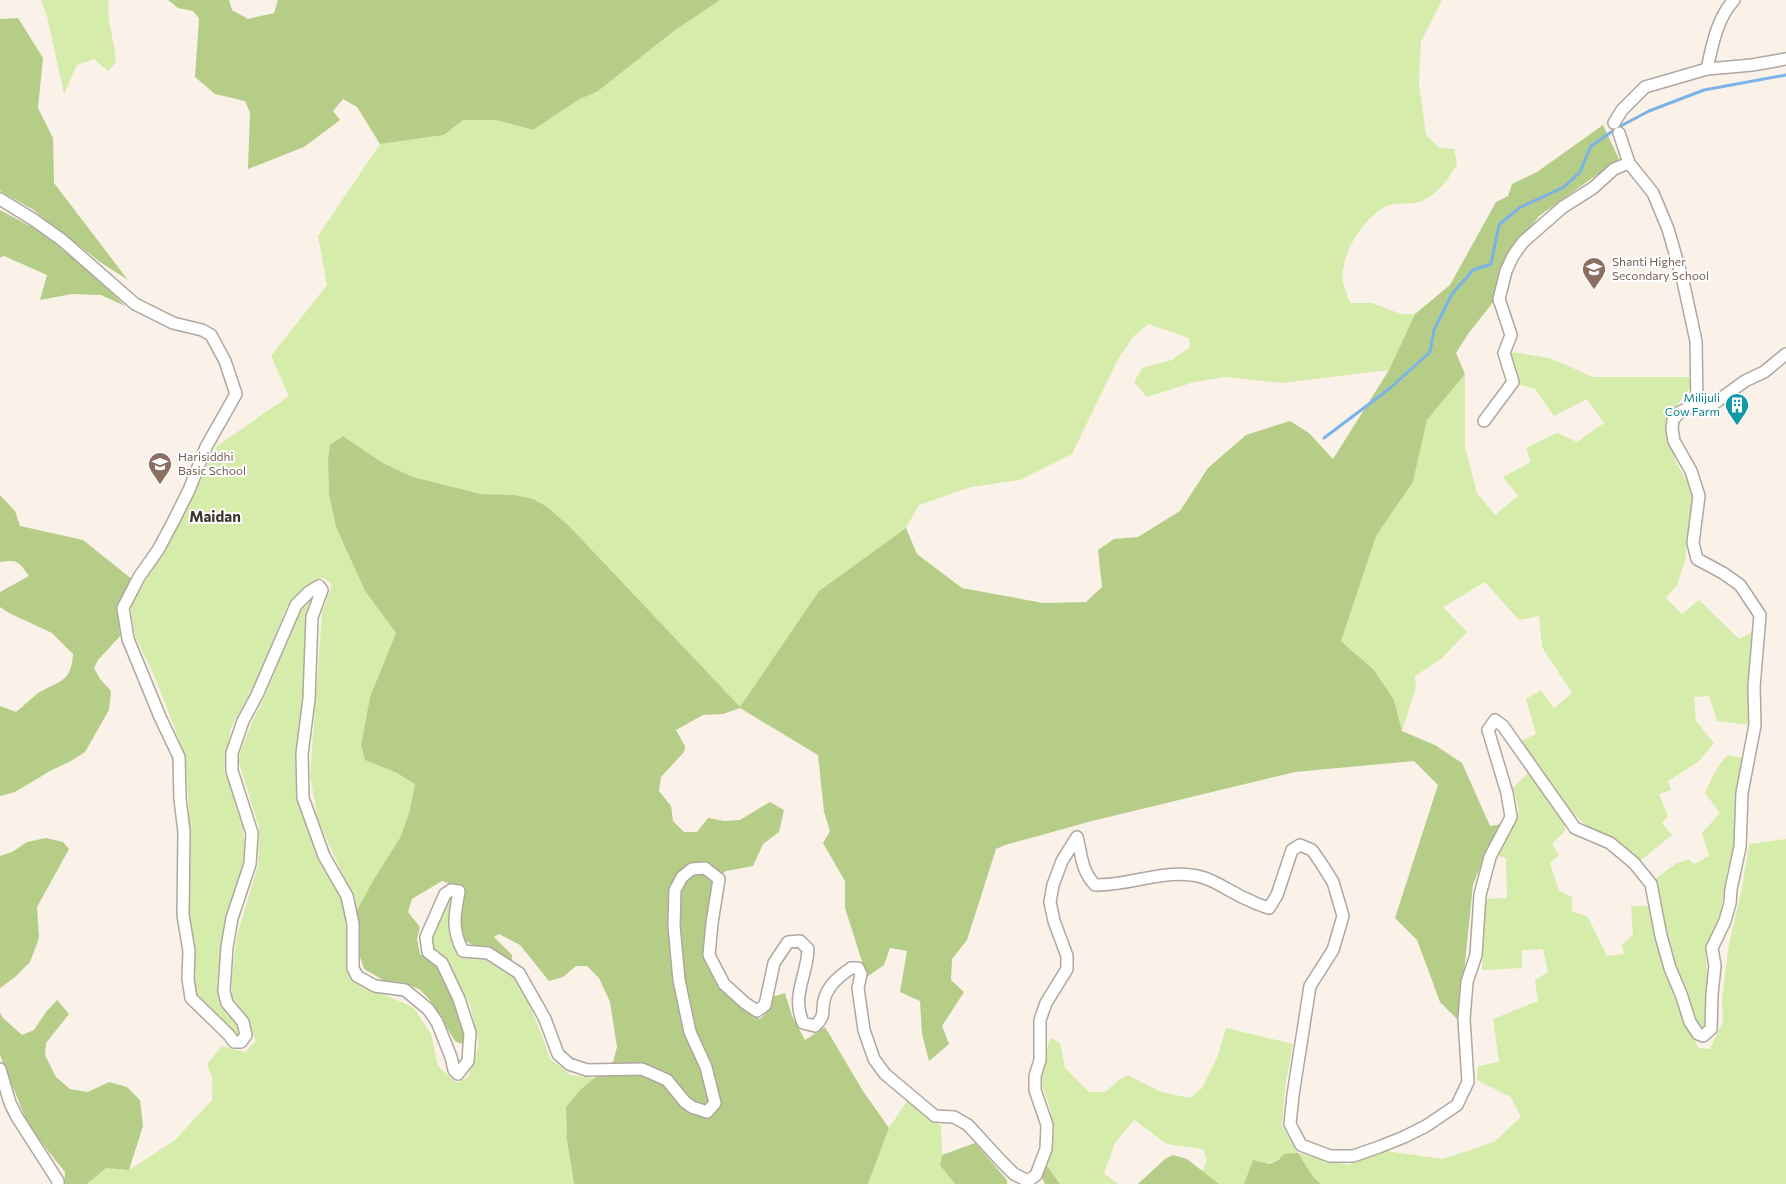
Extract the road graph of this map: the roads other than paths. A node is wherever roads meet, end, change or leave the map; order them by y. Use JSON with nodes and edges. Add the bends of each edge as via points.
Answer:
{"nodes":[{"id":1,"x":1734,"y":0,"type":"edge"},
{"id":2,"x":1786,"y":59,"type":"edge"},
{"id":3,"x":1707,"y":68,"type":"junction"},
{"id":4,"x":1629,"y":163,"type":"junction"},
{"id":5,"x":0,"y":199,"type":"edge"},
{"id":6,"x":1786,"y":354,"type":"edge"},
{"id":7,"x":1697,"y":407,"type":"junction"},
{"id":8,"x":1484,"y":421,"type":"dead end"},
{"id":9,"x":0,"y":1069,"type":"edge"},
{"id":10,"x":58,"y":1184,"type":"edge"}],
"edges":[{"from":1,"to":3,"type":"street","via":[[1714,38]]},
{"from":2,"to":3,"type":"street"},
{"from":3,"to":4,"type":"street","via":[[1645,88],[1622,110],[1617,128]]},
{"from":4,"to":7,"type":"street","via":[[1653,193],[1668,229],[1683,281],[1696,341]]},
{"from":4,"to":8,"type":"street","via":[[1614,169],[1593,188],[1563,207],[1523,242],[1513,256],[1499,299],[1511,335],[1504,353],[1513,382]]},
{"from":5,"to":7,"type":"street","via":[[62,240],[135,304],[173,323],[211,335],[225,361],[236,394],[206,447],[162,543],[123,608],[128,639],[179,757],[184,832],[183,915],[189,951],[191,998],[234,1042],[240,1042],[246,1035],[243,1022],[227,1003],[224,991],[226,962],[232,918],[250,864],[252,833],[232,771],[232,753],[243,721],[296,605],[319,586],[322,590],[312,617],[309,699],[302,754],[304,798],[324,856],[346,896],[352,924],[353,968],[357,976],[375,986],[405,990],[428,1009],[437,1022],[458,1074],[468,1061],[470,1033],[442,963],[428,952],[426,937],[445,894],[451,890],[459,891],[453,922],[463,951],[488,953],[519,973],[545,1019],[558,1054],[569,1064],[587,1070],[642,1069],[667,1080],[684,1102],[707,1112],[716,1102],[706,1067],[690,1032],[679,980],[674,917],[675,890],[682,877],[692,869],[705,868],[719,879],[709,955],[724,984],[757,1011],[765,1004],[774,963],[788,942],[800,941],[808,949],[798,1000],[799,1012],[803,1023],[815,1026],[821,1020],[824,999],[831,984],[851,968],[858,968],[862,974],[858,988],[864,1030],[874,1058],[885,1074],[935,1116],[954,1117],[968,1125],[1014,1174],[1028,1182],[1036,1175],[1046,1149],[1047,1124],[1035,1090],[1040,1060],[1040,1020],[1046,1003],[1067,969],[1067,956],[1050,902],[1052,885],[1077,837],[1085,870],[1095,885],[1112,886],[1158,874],[1191,875],[1212,881],[1269,908],[1277,895],[1292,850],[1300,845],[1312,850],[1333,882],[1343,916],[1333,950],[1310,986],[1290,1124],[1301,1145],[1330,1156],[1353,1156],[1404,1138],[1457,1105],[1468,1082],[1465,1009],[1467,982],[1476,955],[1480,895],[1490,857],[1512,817],[1488,730],[1495,720],[1503,726],[1576,828],[1610,843],[1634,863],[1651,884],[1670,968],[1690,1022],[1703,1036],[1712,1028],[1715,966],[1712,948],[1730,903],[1740,846],[1742,793],[1755,724],[1754,688],[1760,615],[1740,585],[1697,559],[1693,543],[1699,496],[1692,471],[1680,453],[1672,429],[1673,420],[1680,412]]},
{"from":6,"to":7,"type":"street","via":[[1712,405]]},
{"from":9,"to":10,"type":"street","via":[[17,1117]]}]}
